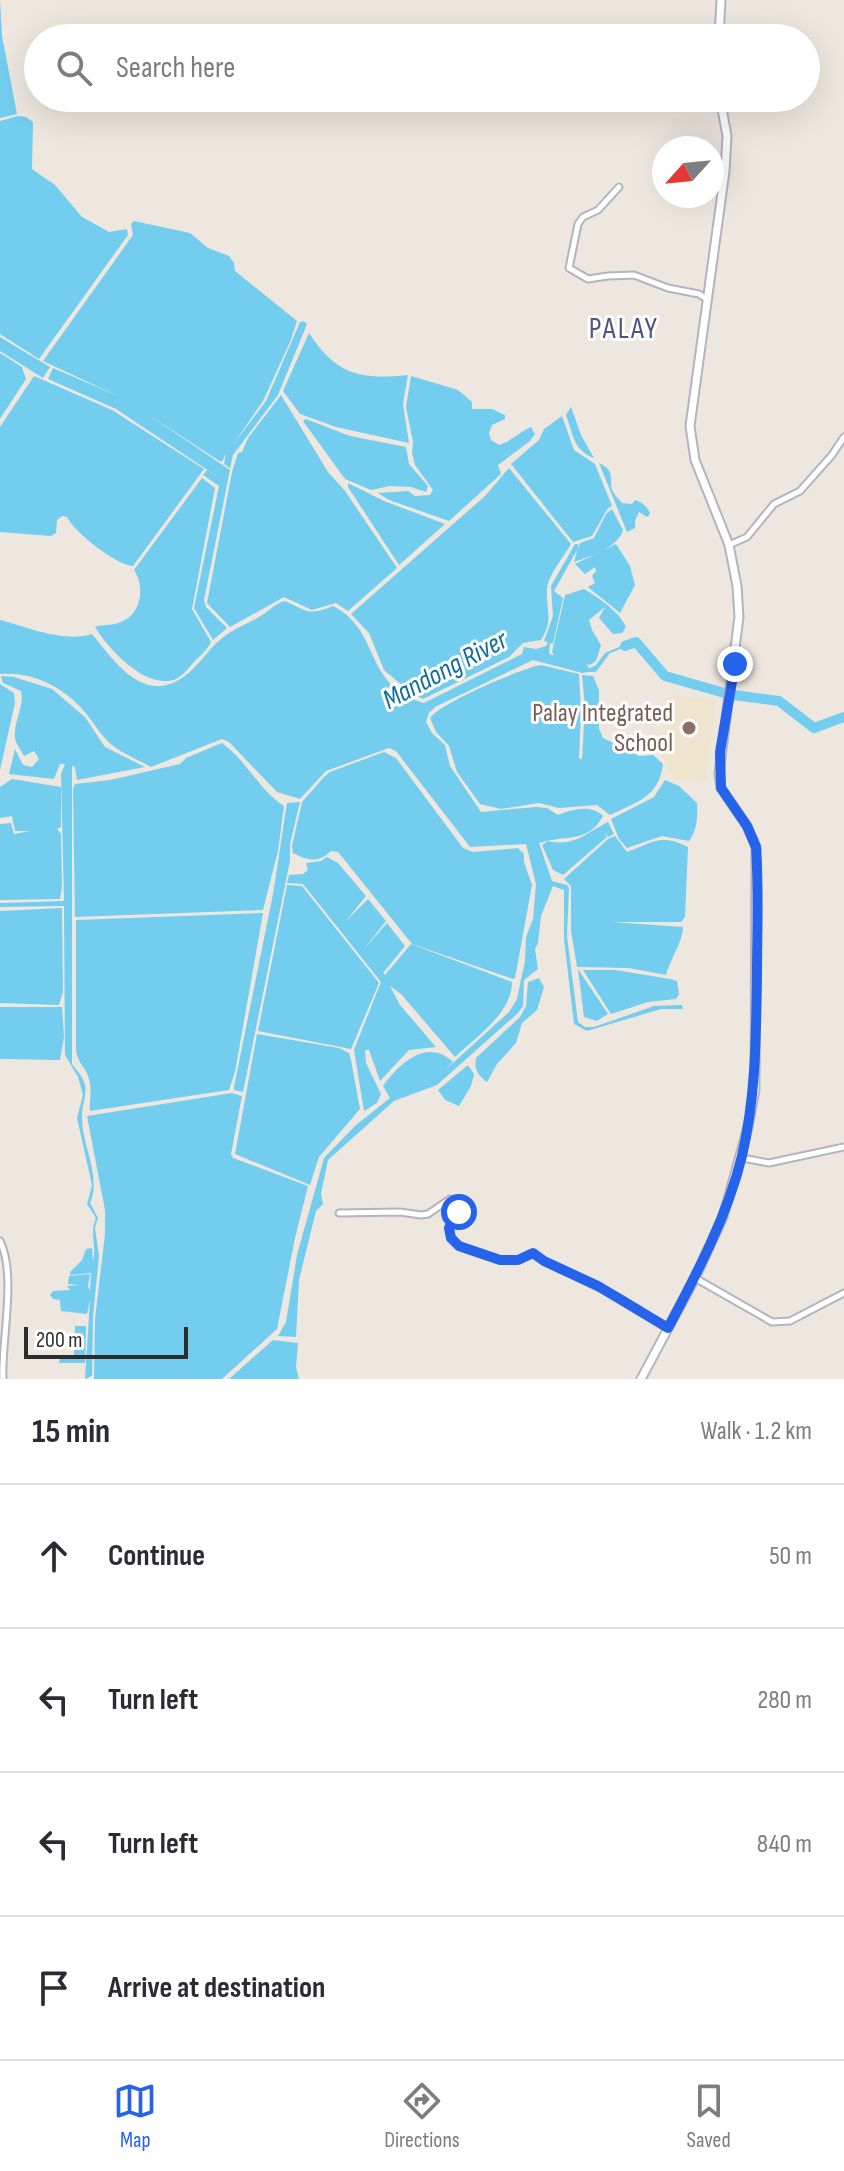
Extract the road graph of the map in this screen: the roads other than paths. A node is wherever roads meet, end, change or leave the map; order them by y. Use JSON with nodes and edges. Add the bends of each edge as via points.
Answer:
{"nodes":[{"id":1,"x":721,"y":0,"type":"edge"},
{"id":2,"x":720,"y":24,"type":"edge"},
{"id":3,"x":723,"y":112,"type":"edge"},
{"id":4,"x":619,"y":187,"type":"dead end"},
{"id":5,"x":709,"y":300,"type":"junction"},
{"id":6,"x":844,"y":437,"type":"edge"},
{"id":7,"x":729,"y":545,"type":"junction"},
{"id":8,"x":844,"y":1147,"type":"edge"},
{"id":9,"x":742,"y":1158,"type":"junction"},
{"id":10,"x":339,"y":1213,"type":"dead end"},
{"id":11,"x":0,"y":1241,"type":"edge"},
{"id":12,"x":695,"y":1278,"type":"junction"},
{"id":13,"x":844,"y":1293,"type":"edge"},
{"id":14,"x":668,"y":1328,"type":"junction"},
{"id":15,"x":3,"y":1379,"type":"edge"},
{"id":16,"x":641,"y":1379,"type":"edge"}],
"edges":[{"from":1,"to":2,"type":"main road"},
{"from":3,"to":5,"type":"main road","via":[[725,171]]},
{"from":4,"to":5,"type":"street","via":[[578,224],[569,268],[588,279],[634,275]]},
{"from":5,"to":7,"type":"main road","via":[[690,426],[695,460]]},
{"from":6,"to":7,"type":"street","via":[[800,491],[774,504],[747,537]]},
{"from":7,"to":9,"type":"main road","via":[[739,617],[719,773],[721,788],[747,826],[757,855],[755,1090]]},
{"from":8,"to":9,"type":"street","via":[[769,1163]]},
{"from":9,"to":12,"type":"main road"},
{"from":10,"to":14,"type":"street","via":[[421,1215],[450,1199],[456,1201],[459,1212],[449,1228],[459,1246],[510,1262],[533,1253]]},
{"from":11,"to":15,"type":"street","via":[[6,1260]]},
{"from":12,"to":13,"type":"street","via":[[772,1322],[790,1321]]},
{"from":12,"to":14,"type":"main road"},
{"from":14,"to":16,"type":"main road"}]}
